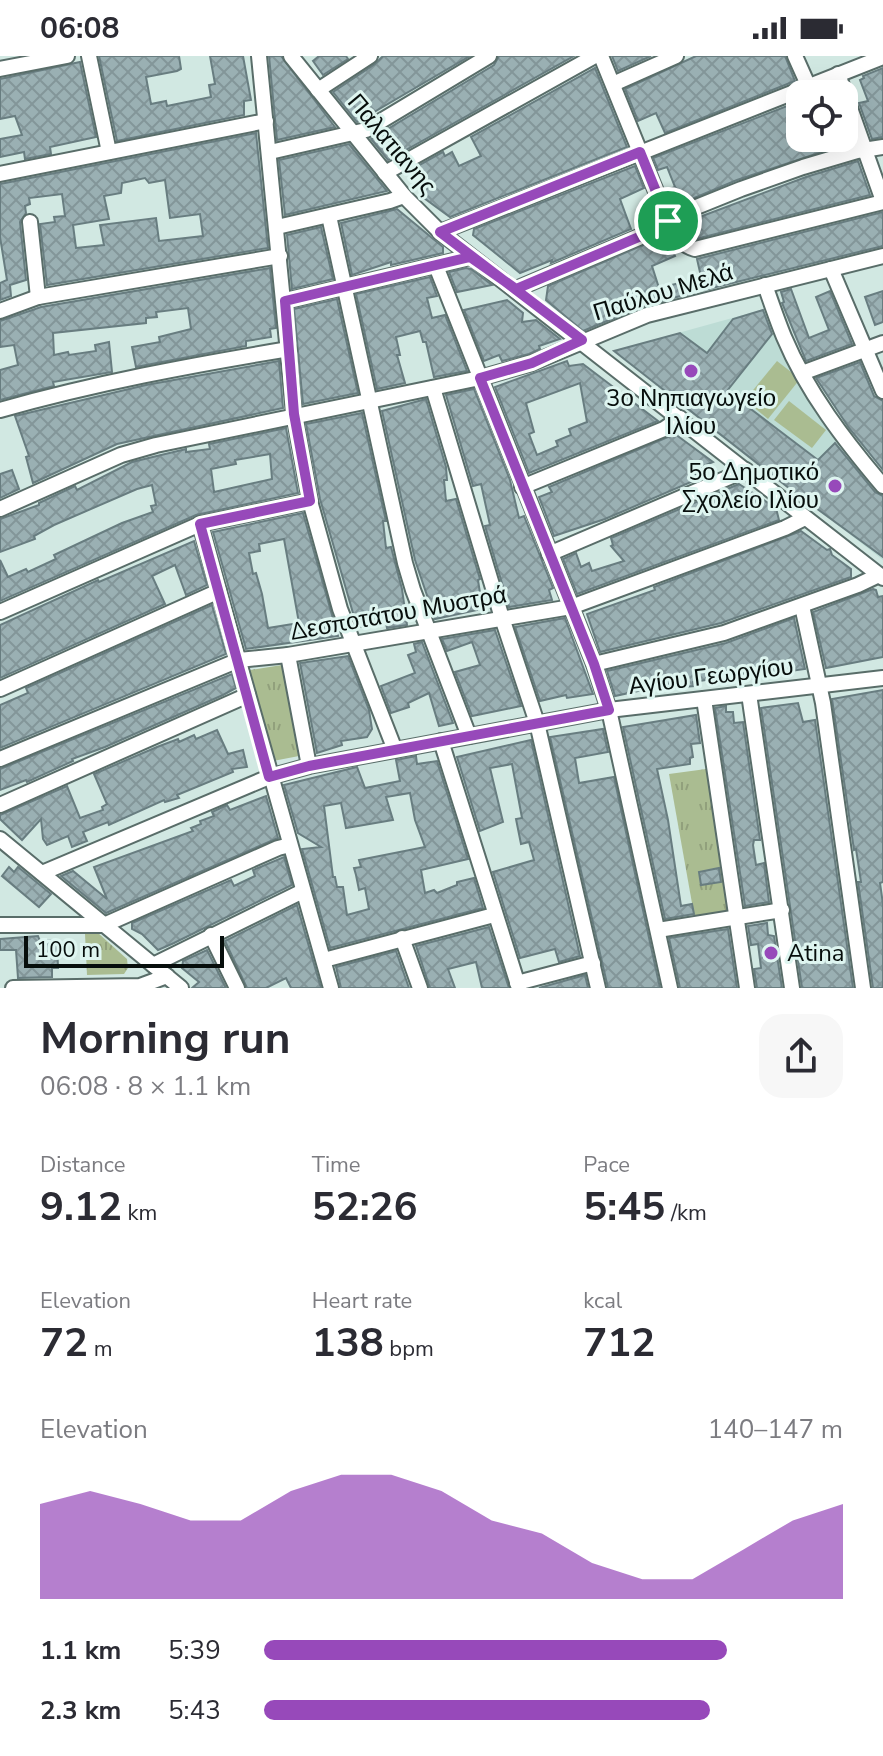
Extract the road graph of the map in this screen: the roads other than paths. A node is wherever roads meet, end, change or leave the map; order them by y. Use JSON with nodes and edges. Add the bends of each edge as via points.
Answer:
{"nodes":[{"id":1,"x":67,"y":56,"type":"edge"},
{"id":2,"x":89,"y":56,"type":"edge"},
{"id":3,"x":259,"y":56,"type":"edge"},
{"id":4,"x":291,"y":56,"type":"edge"},
{"id":5,"x":370,"y":56,"type":"edge"},
{"id":6,"x":489,"y":56,"type":"edge"},
{"id":7,"x":598,"y":56,"type":"edge"},
{"id":8,"x":676,"y":56,"type":"edge"},
{"id":9,"x":795,"y":56,"type":"edge"},
{"id":10,"x":883,"y":57,"type":"edge"},
{"id":11,"x":0,"y":69,"type":"edge"},
{"id":12,"x":838,"y":74,"type":"junction"},
{"id":13,"x":806,"y":80,"type":"edge"},
{"id":14,"x":822,"y":80,"type":"edge"},
{"id":15,"x":613,"y":84,"type":"junction"},
{"id":16,"x":318,"y":90,"type":"junction"},
{"id":17,"x":786,"y":94,"type":"edge"},
{"id":18,"x":266,"y":121,"type":"junction"},
{"id":19,"x":353,"y":134,"type":"junction"},
{"id":20,"x":883,"y":147,"type":"edge"},
{"id":21,"x":865,"y":150,"type":"junction"},
{"id":22,"x":109,"y":152,"type":"junction"},
{"id":23,"x":270,"y":152,"type":"junction"},
{"id":24,"x":640,"y":152,"type":"junction"},
{"id":25,"x":385,"y":173,"type":"junction"},
{"id":26,"x":878,"y":173,"type":"edge"},
{"id":27,"x":0,"y":174,"type":"edge"},
{"id":28,"x":404,"y":196,"type":"junction"},
{"id":29,"x":883,"y":202,"type":"edge"},
{"id":30,"x":329,"y":216,"type":"junction"},
{"id":31,"x":668,"y":221,"type":"junction"},
{"id":32,"x":30,"y":222,"type":"dead end"},
{"id":33,"x":277,"y":227,"type":"junction"},
{"id":34,"x":440,"y":232,"type":"junction"},
{"id":35,"x":280,"y":256,"type":"junction"},
{"id":36,"x":883,"y":256,"type":"edge"},
{"id":37,"x":470,"y":257,"type":"junction"},
{"id":38,"x":436,"y":266,"type":"junction"},
{"id":39,"x":831,"y":269,"type":"junction"},
{"id":40,"x":765,"y":285,"type":"junction"},
{"id":41,"x":345,"y":288,"type":"junction"},
{"id":42,"x":516,"y":289,"type":"junction"},
{"id":43,"x":38,"y":297,"type":"junction"},
{"id":44,"x":285,"y":301,"type":"junction"},
{"id":45,"x":0,"y":311,"type":"edge"},
{"id":46,"x":582,"y":340,"type":"junction"},
{"id":47,"x":883,"y":343,"type":"edge"},
{"id":48,"x":289,"y":349,"type":"junction"},
{"id":49,"x":866,"y":349,"type":"junction"},
{"id":50,"x":802,"y":373,"type":"junction"},
{"id":51,"x":480,"y":378,"type":"junction"},
{"id":52,"x":433,"y":388,"type":"junction"},
{"id":53,"x":883,"y":391,"type":"edge"},
{"id":54,"x":370,"y":400,"type":"junction"},
{"id":55,"x":0,"y":410,"type":"edge"},
{"id":56,"x":294,"y":414,"type":"junction"},
{"id":57,"x":680,"y":418,"type":"junction"},
{"id":58,"x":746,"y":470,"type":"junction"},
{"id":59,"x":883,"y":486,"type":"edge"},
{"id":60,"x":522,"y":487,"type":"junction"},
{"id":61,"x":310,"y":501,"type":"junction"},
{"id":62,"x":0,"y":509,"type":"edge"},
{"id":63,"x":805,"y":518,"type":"junction"},
{"id":64,"x":200,"y":524,"type":"junction"},
{"id":65,"x":549,"y":554,"type":"junction"},
{"id":66,"x":881,"y":577,"type":"edge"},
{"id":67,"x":219,"y":591,"type":"junction"},
{"id":68,"x":802,"y":606,"type":"junction"},
{"id":69,"x":571,"y":607,"type":"junction"},
{"id":70,"x":0,"y":612,"type":"edge"},
{"id":71,"x":502,"y":618,"type":"junction"},
{"id":72,"x":428,"y":630,"type":"junction"},
{"id":73,"x":354,"y":644,"type":"junction"},
{"id":74,"x":288,"y":655,"type":"junction"},
{"id":75,"x":239,"y":660,"type":"junction"},
{"id":76,"x":594,"y":664,"type":"junction"},
{"id":77,"x":883,"y":678,"type":"edge"},
{"id":78,"x":820,"y":685,"type":"junction"},
{"id":79,"x":0,"y":689,"type":"edge"},
{"id":80,"x":749,"y":694,"type":"junction"},
{"id":81,"x":248,"y":695,"type":"junction"},
{"id":82,"x":704,"y":699,"type":"junction"},
{"id":83,"x":609,"y":710,"type":"junction"},
{"id":84,"x":537,"y":723,"type":"junction"},
{"id":85,"x":469,"y":736,"type":"junction"},
{"id":86,"x":441,"y":741,"type":"junction"},
{"id":87,"x":395,"y":750,"type":"junction"},
{"id":88,"x":0,"y":759,"type":"edge"},
{"id":89,"x":309,"y":766,"type":"junction"},
{"id":90,"x":269,"y":777,"type":"junction"},
{"id":91,"x":0,"y":805,"type":"edge"},
{"id":92,"x":0,"y":839,"type":"edge"},
{"id":93,"x":290,"y":845,"type":"junction"},
{"id":94,"x":7,"y":853,"type":"edge"},
{"id":95,"x":42,"y":873,"type":"junction"},
{"id":96,"x":303,"y":891,"type":"junction"},
{"id":97,"x":782,"y":910,"type":"junction"},
{"id":98,"x":494,"y":915,"type":"junction"},
{"id":99,"x":735,"y":918,"type":"junction"},
{"id":100,"x":0,"y":925,"type":"edge"},
{"id":101,"x":104,"y":925,"type":"junction"},
{"id":102,"x":658,"y":930,"type":"junction"},
{"id":103,"x":211,"y":935,"type":"junction"},
{"id":104,"x":402,"y":938,"type":"junction"},
{"id":105,"x":324,"y":960,"type":"junction"},
{"id":106,"x":593,"y":963,"type":"junction"},
{"id":107,"x":153,"y":965,"type":"junction"},
{"id":108,"x":167,"y":976,"type":"junction"},
{"id":109,"x":518,"y":986,"type":"edge"},
{"id":110,"x":93,"y":987,"type":"edge"},
{"id":111,"x":13,"y":988,"type":"edge"},
{"id":112,"x":181,"y":988,"type":"edge"},
{"id":113,"x":237,"y":988,"type":"edge"},
{"id":114,"x":331,"y":988,"type":"edge"},
{"id":115,"x":420,"y":988,"type":"edge"},
{"id":116,"x":598,"y":988,"type":"edge"},
{"id":117,"x":670,"y":988,"type":"edge"},
{"id":118,"x":747,"y":988,"type":"edge"},
{"id":119,"x":792,"y":988,"type":"edge"},
{"id":120,"x":863,"y":988,"type":"edge"}],
"edges":[{"from":1,"to":11,"type":"street"},
{"from":2,"to":22,"type":"street"},
{"from":3,"to":18,"type":"street"},
{"from":4,"to":16,"type":"street","name":"Παλατιανης"},
{"from":5,"to":16,"type":"street"},
{"from":6,"to":19,"type":"street"},
{"from":7,"to":15,"type":"street"},
{"from":7,"to":25,"type":"street"},
{"from":8,"to":15,"type":"street"},
{"from":9,"to":13,"type":"street"},
{"from":10,"to":12,"type":"street"},
{"from":12,"to":14,"type":"street"},
{"from":12,"to":21,"type":"street"},
{"from":15,"to":24,"type":"street"},
{"from":16,"to":19,"type":"street","name":"Παλατιανης"},
{"from":17,"to":24,"type":"street"},
{"from":18,"to":22,"type":"street"},
{"from":18,"to":23,"type":"street"},
{"from":19,"to":23,"type":"street"},
{"from":19,"to":25,"type":"street","name":"Παλατιανης"},
{"from":20,"to":21,"type":"street"},
{"from":21,"to":26,"type":"street"},
{"from":21,"to":31,"type":"street","via":[[771,178]]},
{"from":22,"to":27,"type":"street"},
{"from":23,"to":33,"type":"street"},
{"from":24,"to":31,"type":"street"},
{"from":24,"to":34,"type":"street"},
{"from":25,"to":28,"type":"street","name":"Παλατιανης"},
{"from":26,"to":29,"type":"street"},
{"from":28,"to":30,"type":"street"},
{"from":28,"to":34,"type":"street","name":"Παλατιανης"},
{"from":29,"to":31,"type":"street","via":[[695,249],[678,241]]},
{"from":30,"to":33,"type":"street"},
{"from":30,"to":41,"type":"street"},
{"from":31,"to":42,"type":"street"},
{"from":32,"to":43,"type":"street"},
{"from":33,"to":35,"type":"street"},
{"from":34,"to":37,"type":"street","name":"Παλατιανης"},
{"from":35,"to":43,"type":"street"},
{"from":35,"to":44,"type":"street"},
{"from":36,"to":39,"type":"street","name":"Παύλου Μελά"},
{"from":37,"to":38,"type":"street"},
{"from":37,"to":42,"type":"street","name":"Παλατιανης"},
{"from":38,"to":41,"type":"street"},
{"from":38,"to":51,"type":"street"},
{"from":39,"to":40,"type":"street","name":"Παύλου Μελά"},
{"from":39,"to":49,"type":"street"},
{"from":40,"to":46,"type":"street","name":"Παύλου Μελά","via":[[647,315]]},
{"from":40,"to":50,"type":"street"},
{"from":41,"to":44,"type":"street"},
{"from":41,"to":54,"type":"street"},
{"from":42,"to":46,"type":"street","name":"Παλατιανης"},
{"from":43,"to":45,"type":"street"},
{"from":44,"to":48,"type":"street"},
{"from":46,"to":51,"type":"street","name":"Παύλου Μελά","via":[[532,363]]},
{"from":46,"to":57,"type":"street","name":"Παλατιανης"},
{"from":47,"to":49,"type":"street"},
{"from":48,"to":55,"type":"street"},
{"from":48,"to":56,"type":"street"},
{"from":49,"to":50,"type":"street"},
{"from":49,"to":53,"type":"street"},
{"from":50,"to":59,"type":"street"},
{"from":51,"to":52,"type":"street","name":"Παύλου Μελά"},
{"from":51,"to":60,"type":"street"},
{"from":52,"to":54,"type":"street","name":"Παύλου Μελά"},
{"from":52,"to":71,"type":"street"},
{"from":54,"to":56,"type":"street","name":"Παύλου Μελά"},
{"from":54,"to":72,"type":"street","via":[[405,563]]},
{"from":56,"to":61,"type":"street"},
{"from":56,"to":62,"type":"street","name":"Παύλου Μελά","via":[[121,455]]},
{"from":57,"to":58,"type":"street","name":"Παλατιανης"},
{"from":57,"to":60,"type":"street"},
{"from":58,"to":63,"type":"street","name":"Παλατιανης"},
{"from":58,"to":65,"type":"street"},
{"from":60,"to":65,"type":"street"},
{"from":61,"to":64,"type":"street"},
{"from":61,"to":73,"type":"street"},
{"from":63,"to":66,"type":"street","name":"Παλατιανης"},
{"from":63,"to":69,"type":"street","name":"Δεσποτάτου Μυστρά"},
{"from":64,"to":67,"type":"street"},
{"from":64,"to":70,"type":"street"},
{"from":65,"to":69,"type":"street"},
{"from":66,"to":68,"type":"street"},
{"from":67,"to":75,"type":"street"},
{"from":67,"to":79,"type":"street"},
{"from":68,"to":76,"type":"street","via":[[724,633]]},
{"from":68,"to":78,"type":"street"},
{"from":69,"to":71,"type":"street","name":"Δεσποτάτου Μυστρά"},
{"from":69,"to":76,"type":"street"},
{"from":71,"to":72,"type":"street","name":"Δεσποτάτου Μυστρά"},
{"from":71,"to":84,"type":"street"},
{"from":72,"to":73,"type":"street","name":"Δεσποτάτου Μυστρά"},
{"from":72,"to":85,"type":"street"},
{"from":73,"to":74,"type":"street","name":"Δεσποτάτου Μυστρά"},
{"from":73,"to":87,"type":"street"},
{"from":74,"to":75,"type":"street","name":"Δεσποτάτου Μυστρά"},
{"from":74,"to":89,"type":"street"},
{"from":75,"to":81,"type":"street"},
{"from":75,"to":88,"type":"street","name":"Δεσποτάτου Μυστρά"},
{"from":76,"to":83,"type":"street"},
{"from":77,"to":78,"type":"street","name":"Αγίου Γεωργίου"},
{"from":78,"to":80,"type":"street","name":"Αγίου Γεωργίου"},
{"from":78,"to":120,"type":"street"},
{"from":80,"to":82,"type":"street","name":"Αγίου Γεωργίου"},
{"from":80,"to":97,"type":"street"},
{"from":81,"to":90,"type":"street"},
{"from":81,"to":91,"type":"street"},
{"from":82,"to":83,"type":"street","name":"Αγίου Γεωργίου"},
{"from":82,"to":99,"type":"street"},
{"from":83,"to":84,"type":"street","name":"Αγίου Γεωργίου"},
{"from":83,"to":102,"type":"street"},
{"from":84,"to":85,"type":"street","name":"Αγίου Γεωργίου"},
{"from":84,"to":106,"type":"street"},
{"from":85,"to":86,"type":"street","name":"Αγίου Γεωργίου"},
{"from":86,"to":87,"type":"street","name":"Αγίου Γεωργίου"},
{"from":86,"to":98,"type":"street"},
{"from":87,"to":89,"type":"street","name":"Αγίου Γεωργίου"},
{"from":89,"to":90,"type":"street","name":"Αγίου Γεωργίου"},
{"from":90,"to":93,"type":"street"},
{"from":90,"to":95,"type":"street","name":"Αγίου Γεωργίου"},
{"from":92,"to":94,"type":"street"},
{"from":93,"to":96,"type":"street"},
{"from":93,"to":101,"type":"street"},
{"from":94,"to":95,"type":"street"},
{"from":95,"to":101,"type":"street"},
{"from":96,"to":103,"type":"street"},
{"from":96,"to":105,"type":"street"},
{"from":97,"to":99,"type":"street"},
{"from":97,"to":119,"type":"street"},
{"from":98,"to":104,"type":"street"},
{"from":98,"to":109,"type":"street"},
{"from":99,"to":102,"type":"street"},
{"from":99,"to":118,"type":"street"},
{"from":100,"to":101,"type":"street"},
{"from":101,"to":107,"type":"street"},
{"from":102,"to":117,"type":"street"},
{"from":103,"to":107,"type":"street"},
{"from":103,"to":113,"type":"street"},
{"from":104,"to":105,"type":"street"},
{"from":104,"to":115,"type":"street"},
{"from":105,"to":114,"type":"street"},
{"from":106,"to":109,"type":"street"},
{"from":106,"to":116,"type":"street"},
{"from":107,"to":108,"type":"street"},
{"from":108,"to":110,"type":"street","via":[[140,986]]},
{"from":108,"to":112,"type":"street"},
{"from":110,"to":111,"type":"street"}]}
